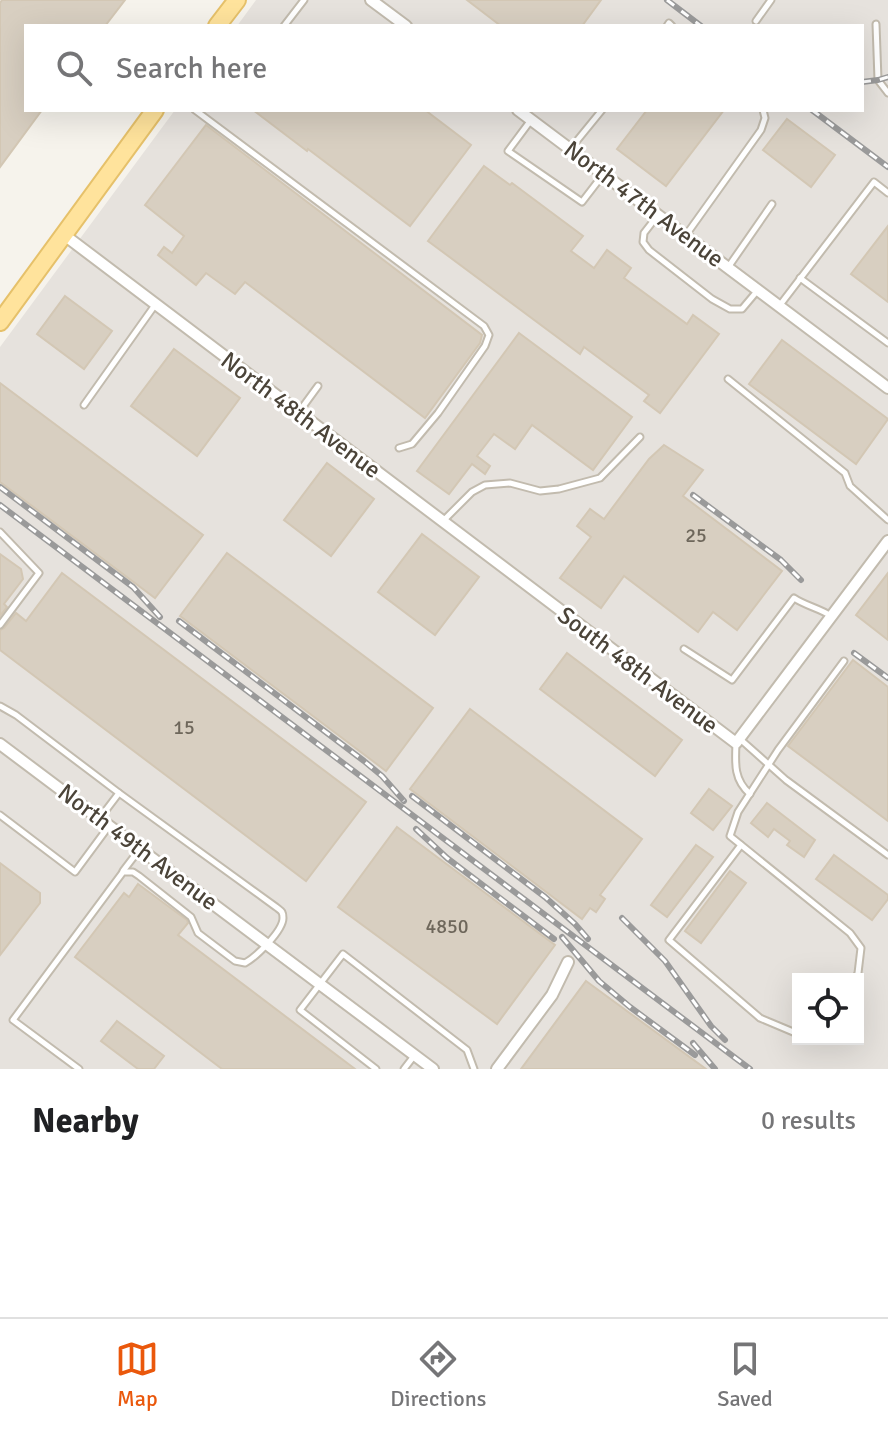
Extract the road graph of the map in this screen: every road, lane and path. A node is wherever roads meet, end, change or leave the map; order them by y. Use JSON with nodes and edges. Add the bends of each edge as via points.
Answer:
{"nodes":[{"id":1,"x":237,"y":0,"type":"edge"},
{"id":2,"x":304,"y":0,"type":"edge"},
{"id":3,"x":371,"y":0,"type":"edge"},
{"id":4,"x":771,"y":0,"type":"edge"},
{"id":5,"x":756,"y":21,"type":"dead end"},
{"id":6,"x":219,"y":24,"type":"edge"},
{"id":7,"x":286,"y":24,"type":"edge"},
{"id":8,"x":403,"y":24,"type":"edge"},
{"id":9,"x":876,"y":24,"type":"dead end"},
{"id":10,"x":888,"y":93,"type":"edge"},
{"id":11,"x":154,"y":112,"type":"edge"},
{"id":12,"x":198,"y":112,"type":"edge"},
{"id":13,"x":521,"y":112,"type":"edge"},
{"id":14,"x":600,"y":112,"type":"edge"},
{"id":15,"x":764,"y":112,"type":"edge"},
{"id":16,"x":531,"y":120,"type":"junction"},
{"id":17,"x":571,"y":149,"type":"junction"},
{"id":18,"x":604,"y":174,"type":"junction"},
{"id":19,"x":888,"y":193,"type":"edge"},
{"id":20,"x":772,"y":204,"type":"dead end"},
{"id":21,"x":658,"y":214,"type":"junction"},
{"id":22,"x":63,"y":234,"type":"junction"},
{"id":23,"x":686,"y":235,"type":"junction"},
{"id":24,"x":728,"y":267,"type":"junction"},
{"id":25,"x":800,"y":278,"type":"junction"},
{"id":26,"x":758,"y":290,"type":"junction"},
{"id":27,"x":156,"y":305,"type":"junction"},
{"id":28,"x":780,"y":305,"type":"junction"},
{"id":29,"x":0,"y":322,"type":"edge"},
{"id":30,"x":888,"y":343,"type":"edge"},
{"id":31,"x":728,"y":379,"type":"dead end"},
{"id":32,"x":318,"y":386,"type":"dead end"},
{"id":33,"x":888,"y":388,"type":"edge"},
{"id":34,"x":84,"y":405,"type":"dead end"},
{"id":35,"x":298,"y":413,"type":"junction"},
{"id":36,"x":640,"y":437,"type":"dead end"},
{"id":37,"x":399,"y":448,"type":"dead end"},
{"id":38,"x":888,"y":520,"type":"edge"},
{"id":39,"x":442,"y":522,"type":"junction"},
{"id":40,"x":0,"y":532,"type":"edge"},
{"id":41,"x":888,"y":541,"type":"edge"},
{"id":42,"x":540,"y":596,"type":"joint"},
{"id":43,"x":832,"y":616,"type":"junction"},
{"id":44,"x":0,"y":625,"type":"edge"},
{"id":45,"x":684,"y":649,"type":"dead end"},
{"id":46,"x":844,"y":661,"type":"dead end"},
{"id":47,"x":0,"y":706,"type":"edge"},
{"id":48,"x":738,"y":741,"type":"junction"},
{"id":49,"x":0,"y":744,"type":"edge"},
{"id":50,"x":770,"y":765,"type":"junction"},
{"id":51,"x":119,"y":793,"type":"junction"},
{"id":52,"x":750,"y":794,"type":"junction"},
{"id":53,"x":0,"y":815,"type":"edge"},
{"id":54,"x":104,"y":822,"type":"junction"},
{"id":55,"x":741,"y":845,"type":"junction"},
{"id":56,"x":140,"y":849,"type":"junction"},
{"id":57,"x":888,"y":855,"type":"edge"},
{"id":58,"x":123,"y":872,"type":"junction"},
{"id":59,"x":272,"y":947,"type":"junction"},
{"id":60,"x":568,"y":962,"type":"dead end"},
{"id":61,"x":858,"y":973,"type":"edge"},
{"id":62,"x":320,"y":983,"type":"junction"},
{"id":63,"x":792,"y":1031,"type":"edge"},
{"id":64,"x":414,"y":1055,"type":"junction"},
{"id":65,"x":79,"y":1069,"type":"edge"},
{"id":66,"x":376,"y":1069,"type":"edge"},
{"id":67,"x":404,"y":1069,"type":"edge"},
{"id":68,"x":433,"y":1069,"type":"edge"},
{"id":69,"x":474,"y":1069,"type":"edge"},
{"id":70,"x":497,"y":1069,"type":"edge"}],
"edges":[{"from":1,"to":6,"type":"main road"},
{"from":2,"to":7,"type":"lane"},
{"from":3,"to":8,"type":"street"},
{"from":4,"to":5,"type":"lane"},
{"from":9,"to":10,"type":"lane","via":[[878,80]]},
{"from":11,"to":22,"type":"main road"},
{"from":12,"to":37,"type":"lane","via":[[484,326],[489,335],[485,346],[412,444]]},
{"from":13,"to":16,"type":"street","name":"North 47th Avenue"},
{"from":14,"to":17,"type":"lane"},
{"from":15,"to":23,"type":"lane","via":[[761,130]]},
{"from":16,"to":17,"type":"street","name":"North 47th Avenue"},
{"from":16,"to":18,"type":"lane","via":[[508,151],[582,202]]},
{"from":17,"to":18,"type":"street","name":"North 47th Avenue"},
{"from":18,"to":21,"type":"street","name":"North 47th Avenue"},
{"from":19,"to":25,"type":"lane","via":[[874,182]]},
{"from":20,"to":24,"type":"lane"},
{"from":21,"to":23,"type":"street","name":"North 47th Avenue"},
{"from":21,"to":26,"type":"lane","via":[[643,242],[712,299],[742,309]]},
{"from":22,"to":27,"type":"street","name":"North 48th Avenue"},
{"from":22,"to":29,"type":"main road"},
{"from":23,"to":24,"type":"street","name":"North 47th Avenue"},
{"from":24,"to":26,"type":"street","name":"North 47th Avenue"},
{"from":25,"to":28,"type":"lane"},
{"from":25,"to":30,"type":"lane"},
{"from":26,"to":28,"type":"street","name":"North 47th Avenue"},
{"from":27,"to":34,"type":"lane"},
{"from":27,"to":35,"type":"street","name":"North 48th Avenue"},
{"from":28,"to":33,"type":"street","name":"North 47th Avenue"},
{"from":31,"to":38,"type":"lane","via":[[845,473],[850,486]]},
{"from":32,"to":35,"type":"lane"},
{"from":35,"to":39,"type":"street","name":"North 48th Avenue"},
{"from":36,"to":39,"type":"lane","via":[[600,478],[540,491],[510,483],[485,485]]},
{"from":39,"to":42,"type":"street","name":"North 48th Avenue"},
{"from":40,"to":44,"type":"lane","via":[[39,573]]},
{"from":41,"to":43,"type":"street"},
{"from":42,"to":48,"type":"street","name":"South 48th Avenue"},
{"from":43,"to":45,"type":"lane","via":[[794,598],[732,680]]},
{"from":43,"to":48,"type":"street"},
{"from":46,"to":50,"type":"lane"},
{"from":47,"to":51,"type":"lane"},
{"from":48,"to":50,"type":"lane"},
{"from":48,"to":52,"type":"lane","via":[[735,769],[741,787]]},
{"from":49,"to":54,"type":"street","name":"North 49th Avenue"},
{"from":50,"to":52,"type":"lane"},
{"from":50,"to":57,"type":"lane"},
{"from":51,"to":54,"type":"lane"},
{"from":51,"to":59,"type":"lane","via":[[281,912]]},
{"from":52,"to":55,"type":"lane","via":[[730,836]]},
{"from":53,"to":54,"type":"lane","via":[[75,872]]},
{"from":54,"to":56,"type":"street","name":"North 49th Avenue"},
{"from":55,"to":61,"type":"lane","via":[[850,933],[861,948]]},
{"from":55,"to":63,"type":"lane","via":[[669,940],[760,1018]]},
{"from":56,"to":58,"type":"lane"},
{"from":56,"to":59,"type":"street","name":"North 49th Avenue"},
{"from":58,"to":59,"type":"lane","via":[[133,872],[181,909],[198,933],[235,961],[245,963]]},
{"from":58,"to":65,"type":"lane","via":[[13,1020]]},
{"from":59,"to":62,"type":"street","name":"North 49th Avenue"},
{"from":60,"to":70,"type":"street","via":[[552,995]]},
{"from":62,"to":64,"type":"street","name":"North 49th Avenue"},
{"from":62,"to":66,"type":"lane","via":[[300,1010]]},
{"from":62,"to":69,"type":"lane","via":[[343,954],[467,1050]]},
{"from":64,"to":67,"type":"lane"},
{"from":64,"to":68,"type":"street","name":"North 49th Avenue"}]}
